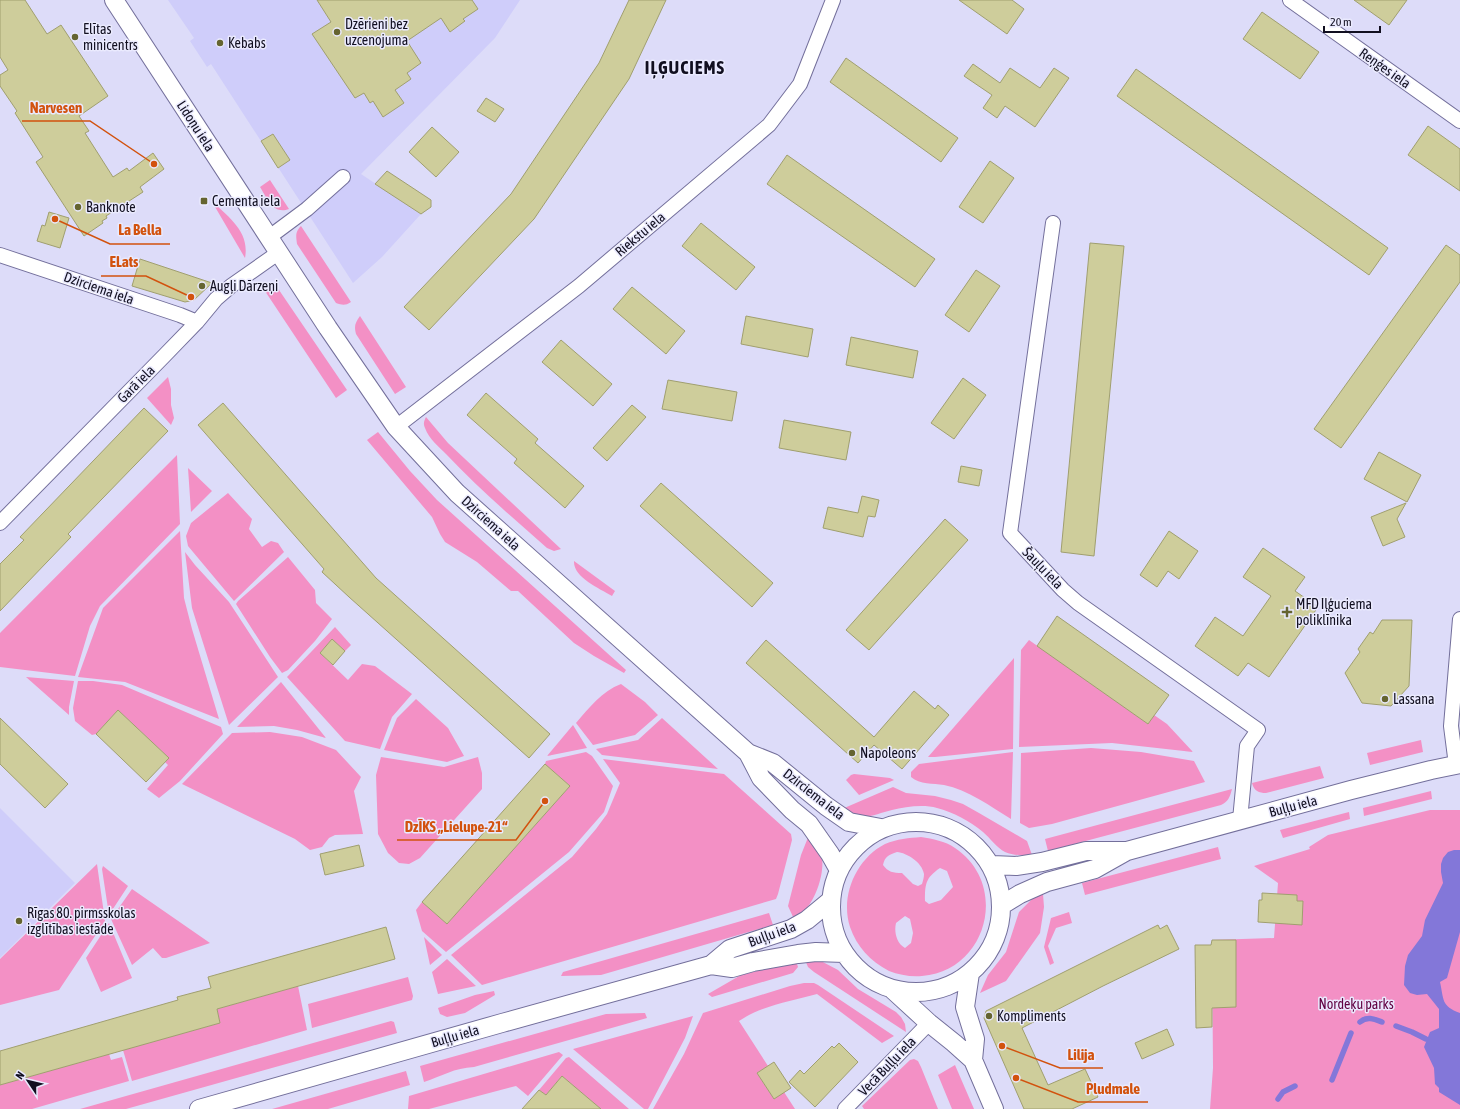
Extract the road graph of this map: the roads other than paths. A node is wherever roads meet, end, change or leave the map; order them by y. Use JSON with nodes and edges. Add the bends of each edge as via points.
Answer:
{"nodes":[{"id":1,"x":114,"y":0,"type":"edge"},
{"id":2,"x":833,"y":0,"type":"edge"},
{"id":3,"x":1290,"y":0,"type":"edge"},
{"id":4,"x":1460,"y":121,"type":"edge"},
{"id":5,"x":344,"y":177,"type":"dead end"},
{"id":6,"x":1053,"y":223,"type":"dead end"},
{"id":7,"x":268,"y":238,"type":"junction"},
{"id":8,"x":278,"y":253,"type":"junction"},
{"id":9,"x":0,"y":254,"type":"edge"},
{"id":10,"x":197,"y":322,"type":"junction"},
{"id":11,"x":396,"y":427,"type":"junction"},
{"id":12,"x":0,"y":523,"type":"edge"},
{"id":13,"x":1460,"y":619,"type":"edge"},
{"id":14,"x":748,"y":753,"type":"junction"},
{"id":15,"x":1458,"y":764,"type":"edge"},
{"id":16,"x":1240,"y":820,"type":"junction"},
{"id":17,"x":881,"y":828,"type":"junction"},
{"id":18,"x":1127,"y":851,"type":"junction"},
{"id":19,"x":992,"y":866,"type":"junction"},
{"id":20,"x":839,"y":870,"type":"junction"},
{"id":21,"x":830,"y":901,"type":"junction"},
{"id":22,"x":1002,"y":906,"type":"junction"},
{"id":23,"x":844,"y":953,"type":"junction"},
{"id":24,"x":712,"y":965,"type":"junction"},
{"id":25,"x":970,"y":973,"type":"junction"},
{"id":26,"x":893,"y":990,"type":"junction"},
{"id":27,"x":929,"y":1023,"type":"junction"},
{"id":28,"x":973,"y":1060,"type":"junction"},
{"id":29,"x":200,"y":1109,"type":"edge"},
{"id":30,"x":844,"y":1109,"type":"edge"},
{"id":31,"x":994,"y":1109,"type":"edge"}],
"edges":[{"from":1,"to":7,"type":"street","name":"Lidoņu iela"},
{"from":2,"to":11,"type":"street","name":"Riekstu iela","via":[[800,84],[769,125],[579,286]]},
{"from":3,"to":4,"type":"street","name":"Reņģes iela"},
{"from":5,"to":7,"type":"street"},
{"from":6,"to":16,"type":"street","name":"Šauļu iela","via":[[1010,533],[1078,603],[1258,730],[1247,746]]},
{"from":7,"to":8,"type":"street","name":"Lidoņu iela"},
{"from":8,"to":10,"type":"street","name":"Garā iela","via":[[231,286]]},
{"from":8,"to":11,"type":"street","name":"Dzirciema iela"},
{"from":9,"to":10,"type":"street","name":"Dzirciema iela"},
{"from":10,"to":12,"type":"street","name":"Garā iela"},
{"from":11,"to":14,"type":"street","name":"Dzirciema iela","via":[[457,494]]},
{"from":13,"to":15,"type":"street","via":[[1450,726]]},
{"from":14,"to":17,"type":"street","name":"Dzirciema iela","via":[[773,763],[849,822]]},
{"from":14,"to":20,"type":"street","name":"Dzirciema iela","via":[[761,778],[809,824]]},
{"from":15,"to":16,"type":"street","name":"Buļļu iela"},
{"from":16,"to":18,"type":"street","name":"Buļļu iela"},
{"from":17,"to":19,"type":"street","via":[[906,822],[940,824],[970,840]]},
{"from":17,"to":20,"type":"street","via":[[860,842]]},
{"from":18,"to":19,"type":"street","name":"Buļļu iela","via":[[1086,851],[1042,862]]},
{"from":18,"to":22,"type":"street","name":"Buļļu iela","via":[[1095,869],[1048,882],[1020,894]]},
{"from":19,"to":22,"type":"street","via":[[1000,885]]},
{"from":20,"to":21,"type":"street"},
{"from":21,"to":23,"type":"street","via":[[834,929]]},
{"from":21,"to":24,"type":"street","name":"Buļļu iela","via":[[807,920],[791,929],[730,949]]},
{"from":22,"to":25,"type":"street","via":[[998,933],[985,958]]},
{"from":23,"to":24,"type":"street","name":"Buļļu iela","via":[[798,954],[732,968]]},
{"from":23,"to":26,"type":"street","via":[[860,972]]},
{"from":24,"to":29,"type":"street","name":"Buļļu iela"},
{"from":25,"to":26,"type":"street","via":[[945,986],[919,992]]},
{"from":25,"to":28,"type":"street","via":[[965,1007],[975,1040]]},
{"from":26,"to":27,"type":"street"},
{"from":27,"to":28,"type":"street"},
{"from":27,"to":30,"type":"street","name":"Vecā Buļļu iela"},
{"from":28,"to":31,"type":"street"}]}
